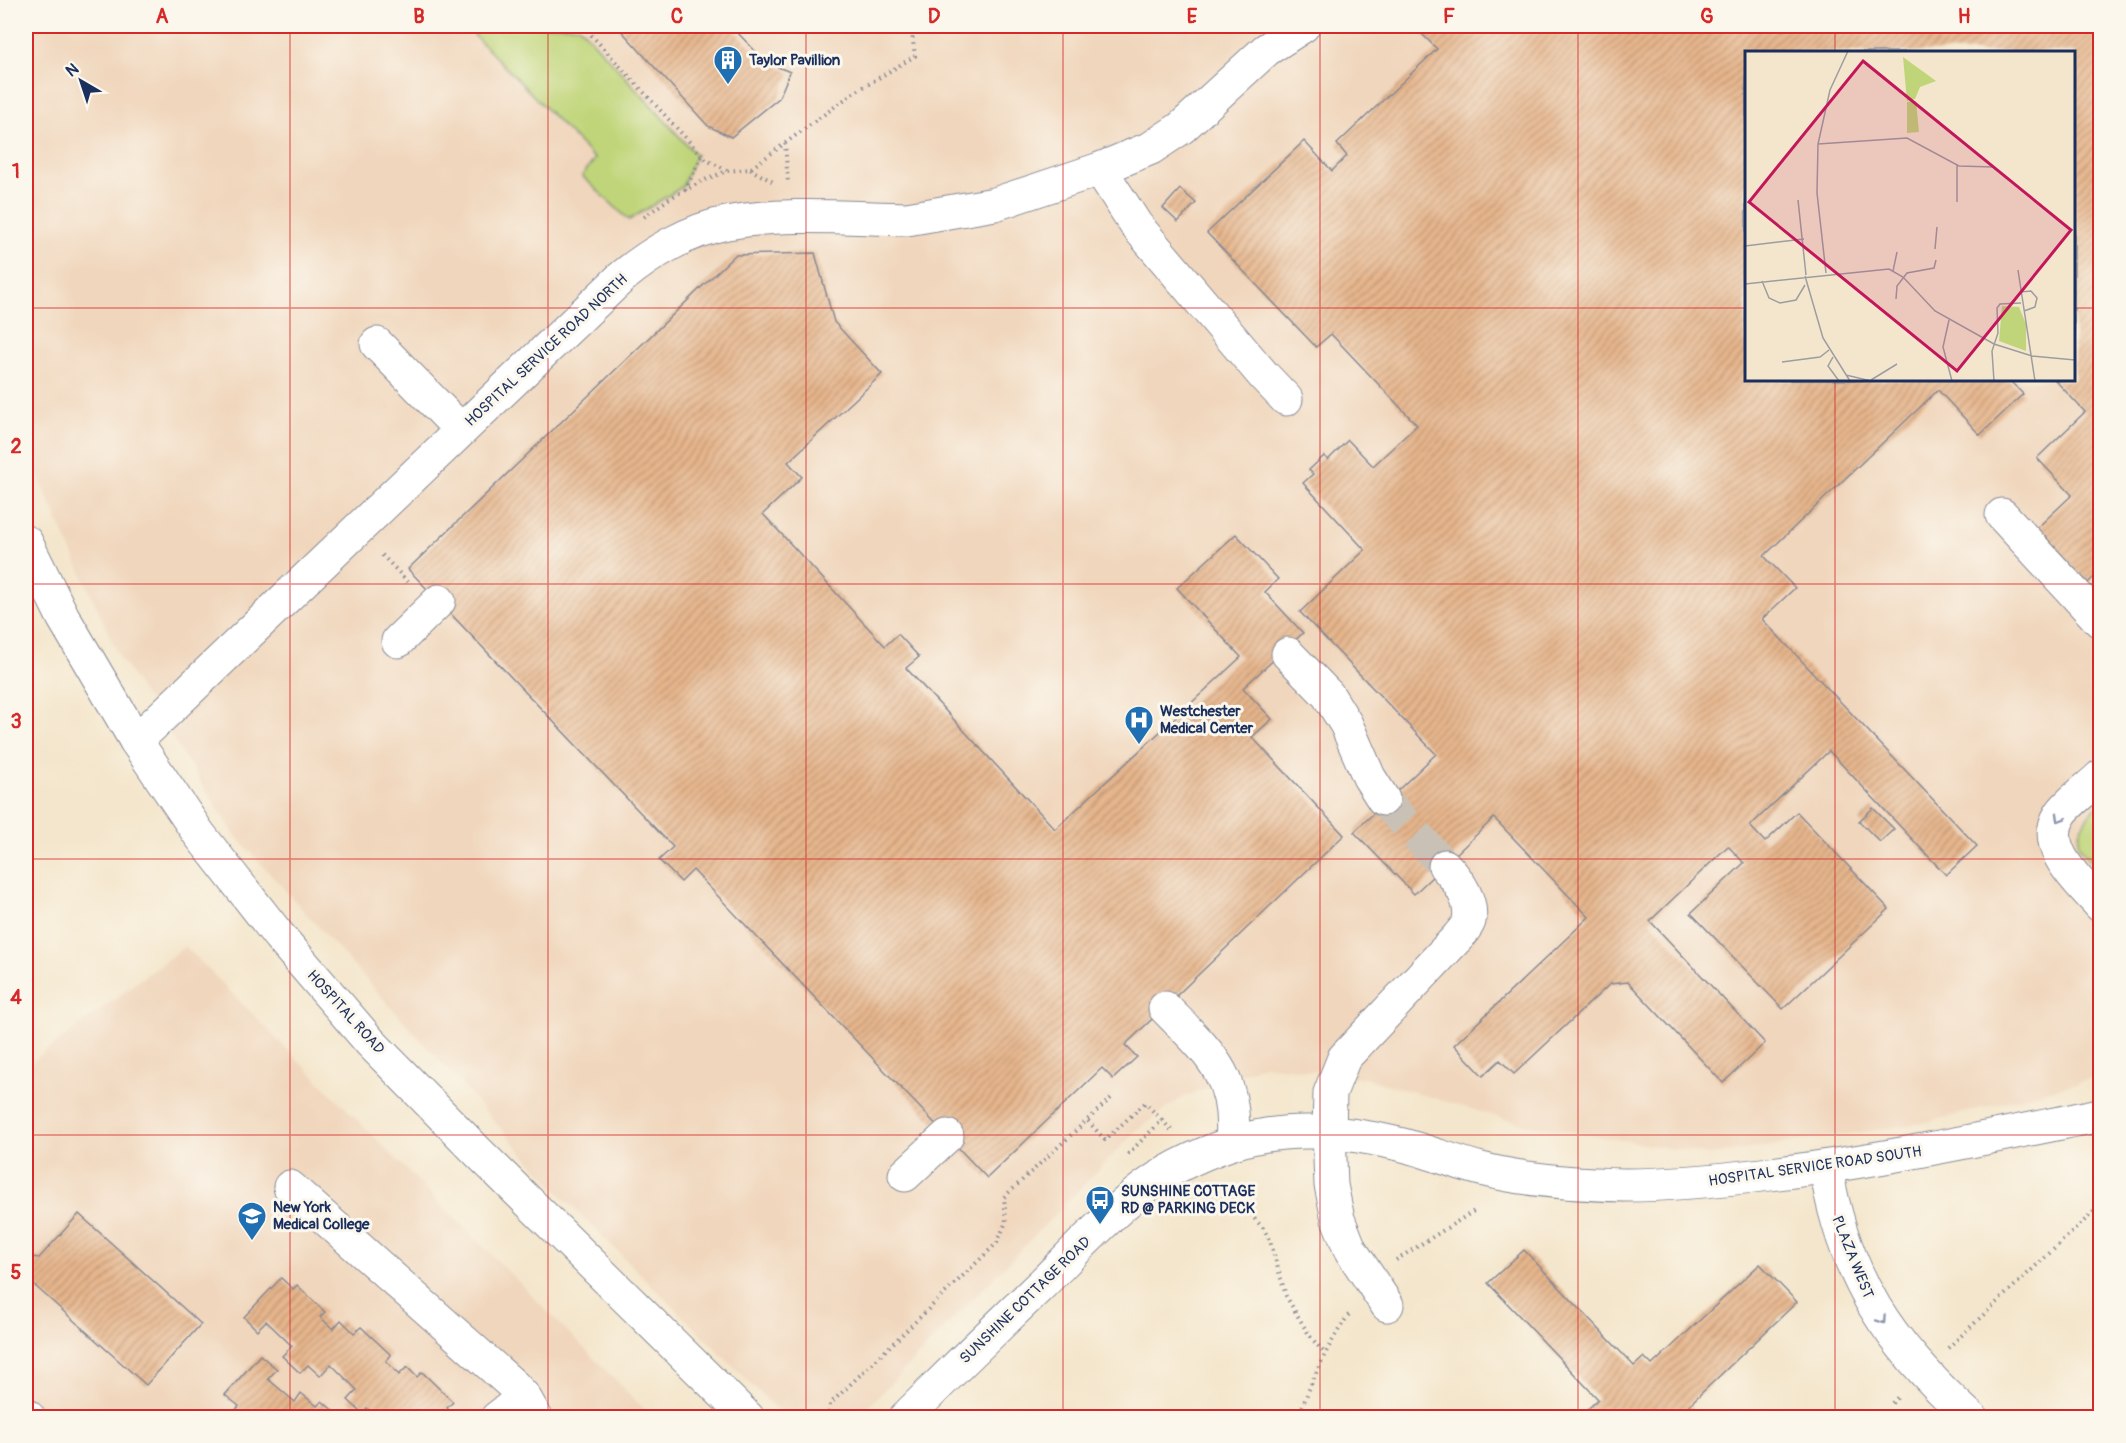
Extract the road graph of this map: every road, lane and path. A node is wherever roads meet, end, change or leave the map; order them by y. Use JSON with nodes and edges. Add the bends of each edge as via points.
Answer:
{"nodes":[{"id":1,"x":583,"y":26,"type":"edge"},
{"id":2,"x":1303,"y":26,"type":"edge"},
{"id":3,"x":702,"y":156,"type":"junction"},
{"id":4,"x":750,"y":169,"type":"dead end"},
{"id":5,"x":1100,"y":169,"type":"junction"},
{"id":6,"x":728,"y":171,"type":"dead end"},
{"id":7,"x":779,"y":185,"type":"dead end"},
{"id":8,"x":685,"y":191,"type":"dead end"},
{"id":9,"x":377,"y":344,"type":"dead end"},
{"id":10,"x":1286,"y":399,"type":"dead end"},
{"id":11,"x":461,"y":430,"type":"junction"},
{"id":12,"x":2002,"y":515,"type":"dead end"},
{"id":13,"x":26,"y":542,"type":"edge"},
{"id":14,"x":439,"y":601,"type":"dead end"},
{"id":15,"x":2100,"y":621,"type":"edge"},
{"id":16,"x":398,"y":641,"type":"dead end"},
{"id":17,"x":1288,"y":654,"type":"dead end"},
{"id":18,"x":136,"y":741,"type":"junction"},
{"id":19,"x":2100,"y":777,"type":"edge"},
{"id":20,"x":1383,"y":799,"type":"tunnel mouth"},
{"id":21,"x":1445,"y":866,"type":"tunnel mouth"},
{"id":22,"x":2100,"y":905,"type":"edge"},
{"id":23,"x":1165,"y":1008,"type":"dead end"},
{"id":24,"x":1111,"y":1098,"type":"dead end"},
{"id":25,"x":2100,"y":1115,"type":"edge"},
{"id":26,"x":1088,"y":1120,"type":"junction"},
{"id":27,"x":1162,"y":1120,"type":"junction"},
{"id":28,"x":1329,"y":1132,"type":"junction"},
{"id":29,"x":947,"y":1136,"type":"dead end"},
{"id":30,"x":1232,"y":1143,"type":"junction"},
{"id":31,"x":1197,"y":1158,"type":"junction"},
{"id":32,"x":1122,"y":1160,"type":"dead end"},
{"id":33,"x":1826,"y":1168,"type":"junction"},
{"id":34,"x":905,"y":1175,"type":"dead end"},
{"id":35,"x":1562,"y":1182,"type":"joint"},
{"id":36,"x":290,"y":1187,"type":"dead end"},
{"id":37,"x":2100,"y":1206,"type":"edge"},
{"id":38,"x":1387,"y":1305,"type":"dead end"},
{"id":39,"x":1325,"y":1354,"type":"dead end"},
{"id":40,"x":1923,"y":1372,"type":"junction"},
{"id":41,"x":1892,"y":1403,"type":"dead end"},
{"id":42,"x":530,"y":1407,"type":"edge"},
{"id":43,"x":498,"y":1418,"type":"edge"},
{"id":44,"x":748,"y":1418,"type":"edge"},
{"id":45,"x":830,"y":1418,"type":"edge"},
{"id":46,"x":905,"y":1418,"type":"edge"},
{"id":47,"x":1971,"y":1418,"type":"edge"}],
"edges":[{"from":1,"to":3,"type":"path"},
{"from":2,"to":5,"type":"street","name":"HOSPITAL SERVICE ROAD NORTH","via":[[1266,50],[1181,128],[1151,148]]},
{"from":3,"to":6,"type":"path"},
{"from":3,"to":8,"type":"path"},
{"from":4,"to":7,"type":"path"},
{"from":5,"to":10,"type":"street","via":[[1136,225]]},
{"from":5,"to":11,"type":"street","name":"HOSPITAL SERVICE ROAD NORTH","via":[[995,204],[934,215],[907,219],[746,221],[726,223],[681,239],[622,277]]},
{"from":9,"to":11,"type":"street"},
{"from":11,"to":18,"type":"street","name":"HOSPITAL SERVICE ROAD NORTH"},
{"from":12,"to":15,"type":"street"},
{"from":13,"to":18,"type":"street","name":"HOSPITAL ROAD","via":[[63,617]]},
{"from":14,"to":16,"type":"street"},
{"from":17,"to":20,"type":"street","via":[[1328,695]]},
{"from":18,"to":44,"type":"street","name":"HOSPITAL ROAD","via":[[199,834],[279,936],[371,1043]]},
{"from":19,"to":22,"type":"street","one_way":true,"via":[[2060,814],[2054,827],[2060,856]]},
{"from":21,"to":28,"type":"street","via":[[1457,879],[1468,903],[1469,922],[1344,1058],[1330,1093]]},
{"from":23,"to":30,"type":"street","via":[[1217,1064],[1231,1102]]},
{"from":24,"to":26,"type":"path"},
{"from":25,"to":33,"type":"street","name":"HOSPITAL SERVICE ROAD SOUTH"},
{"from":26,"to":27,"type":"path","via":[[1105,1140],[1145,1103]]},
{"from":26,"to":45,"type":"path","via":[[1004,1197],[1006,1222],[997,1243],[830,1404]]},
{"from":27,"to":31,"type":"path"},
{"from":27,"to":32,"type":"path"},
{"from":28,"to":30,"type":"street","name":"SUNSHINE COTTAGE ROAD","via":[[1296,1131]]},
{"from":28,"to":35,"type":"street","name":"SUNSHINE COTTAGE ROAD","via":[[1399,1144],[1484,1170]]},
{"from":28,"to":38,"type":"street","via":[[1331,1185],[1338,1219],[1350,1249]]},
{"from":29,"to":34,"type":"street"},
{"from":30,"to":31,"type":"street","name":"SUNSHINE COTTAGE ROAD"},
{"from":31,"to":39,"type":"path","via":[[1263,1228],[1286,1296]]},
{"from":31,"to":46,"type":"street","name":"SUNSHINE COTTAGE ROAD","via":[[1139,1192]]},
{"from":33,"to":35,"type":"street","name":"HOSPITAL SERVICE ROAD SOUTH","via":[[1691,1184]]},
{"from":33,"to":40,"type":"street","name":"PLAZA WEST","one_way":true,"via":[[1837,1223],[1869,1299]]},
{"from":36,"to":42,"type":"street","via":[[506,1378]]},
{"from":37,"to":40,"type":"path"},
{"from":40,"to":41,"type":"path"},
{"from":40,"to":47,"type":"street","name":"PLAZA WEST"},
{"from":42,"to":43,"type":"street"}]}
